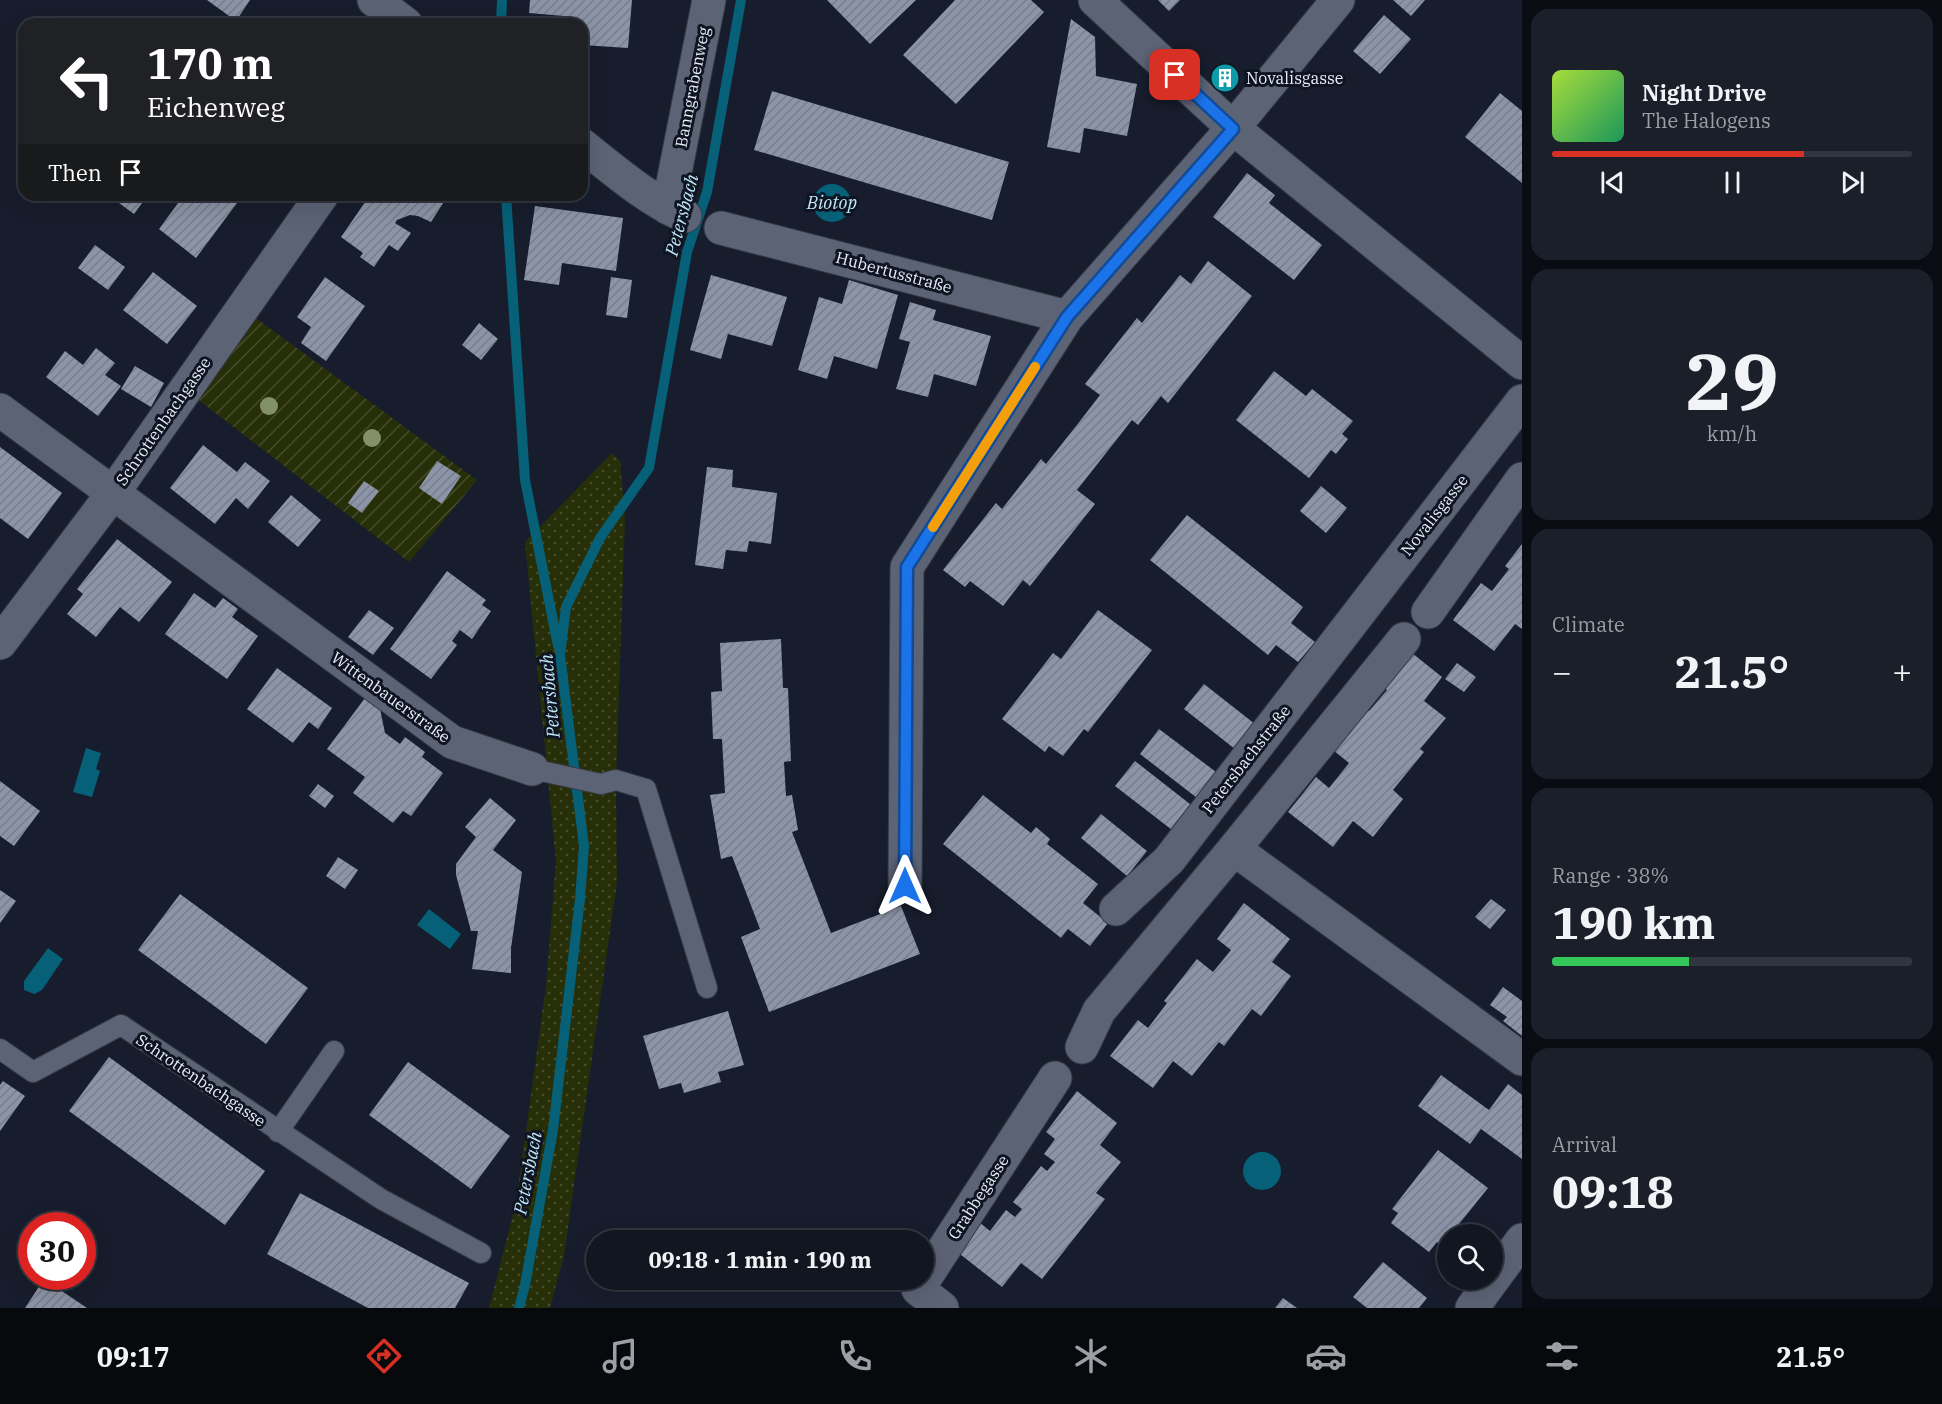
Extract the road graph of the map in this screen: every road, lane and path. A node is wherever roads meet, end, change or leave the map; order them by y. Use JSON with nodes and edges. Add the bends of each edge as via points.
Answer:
{"nodes":[{"id":1,"x":374,"y":0,"type":"edge"},
{"id":2,"x":709,"y":0,"type":"edge"},
{"id":3,"x":1095,"y":0,"type":"edge"},
{"id":4,"x":1338,"y":0,"type":"edge"},
{"id":5,"x":398,"y":18,"type":"edge"},
{"id":6,"x":1233,"y":129,"type":"junction"},
{"id":7,"x":588,"y":151,"type":"edge"},
{"id":8,"x":318,"y":201,"type":"edge"},
{"id":9,"x":721,"y":228,"type":"dead end"},
{"id":10,"x":1067,"y":317,"type":"junction"},
{"id":11,"x":1522,"y":363,"type":"edge"},
{"id":12,"x":1522,"y":401,"type":"edge"},
{"id":13,"x":0,"y":410,"type":"edge"},
{"id":14,"x":1522,"y":479,"type":"edge"},
{"id":15,"x":112,"y":493,"type":"junction"},
{"id":16,"x":1368,"y":601,"type":"joint"},
{"id":17,"x":1428,"y":612,"type":"dead end"},
{"id":18,"x":1404,"y":639,"type":"dead end"},
{"id":19,"x":0,"y":643,"type":"edge"},
{"id":20,"x":532,"y":769,"type":"joint"},
{"id":21,"x":1234,"y":849,"type":"junction"},
{"id":22,"x":905,"y":886,"type":"dead end"},
{"id":23,"x":1116,"y":909,"type":"dead end"},
{"id":24,"x":707,"y":988,"type":"dead end"},
{"id":25,"x":1082,"y":1047,"type":"dead end"},
{"id":26,"x":0,"y":1049,"type":"edge"},
{"id":27,"x":334,"y":1051,"type":"dead end"},
{"id":28,"x":1522,"y":1059,"type":"edge"},
{"id":29,"x":1055,"y":1078,"type":"dead end"},
{"id":30,"x":278,"y":1132,"type":"junction"},
{"id":31,"x":1522,"y":1240,"type":"edge"},
{"id":32,"x":481,"y":1253,"type":"dead end"},
{"id":33,"x":942,"y":1308,"type":"edge"},
{"id":34,"x":1472,"y":1308,"type":"edge"}],
"edges":[{"from":1,"to":5,"type":"street"},
{"from":2,"to":7,"type":"street","name":"Banngrabenweg","via":[[677,212],[645,194]]},
{"from":3,"to":6,"type":"street"},
{"from":4,"to":6,"type":"street"},
{"from":6,"to":10,"type":"street"},
{"from":6,"to":11,"type":"street"},
{"from":8,"to":15,"type":"street","name":"Schrottenbachgasse"},
{"from":9,"to":10,"type":"street","name":"Hubertusstraße"},
{"from":10,"to":22,"type":"street","via":[[907,567]]},
{"from":12,"to":16,"type":"street","name":"Novalisgasse"},
{"from":13,"to":15,"type":"street","name":"Wittenbauerstraße"},
{"from":14,"to":17,"type":"street"},
{"from":15,"to":19,"type":"street","name":"Schrottenbachgasse"},
{"from":15,"to":20,"type":"street","name":"Wittenbauerstraße","via":[[452,742]]},
{"from":16,"to":23,"type":"street","name":"Petersbachstraße","via":[[1169,860]]},
{"from":18,"to":21,"type":"street"},
{"from":20,"to":24,"type":"lane","name":"Wittenbauerstraße","via":[[602,784],[616,780],[646,789]]},
{"from":21,"to":25,"type":"street","via":[[1099,1011]]},
{"from":21,"to":28,"type":"street"},
{"from":26,"to":30,"type":"lane","name":"Schrottenbachgasse","via":[[33,1072],[121,1025]]},
{"from":27,"to":30,"type":"lane","name":"Schrottenbachgasse"},
{"from":29,"to":33,"type":"street","name":"Grabbegasse","via":[[918,1289]]},
{"from":30,"to":32,"type":"lane","name":"Schrottenbachgasse","via":[[381,1199]]},
{"from":31,"to":34,"type":"street"}]}
